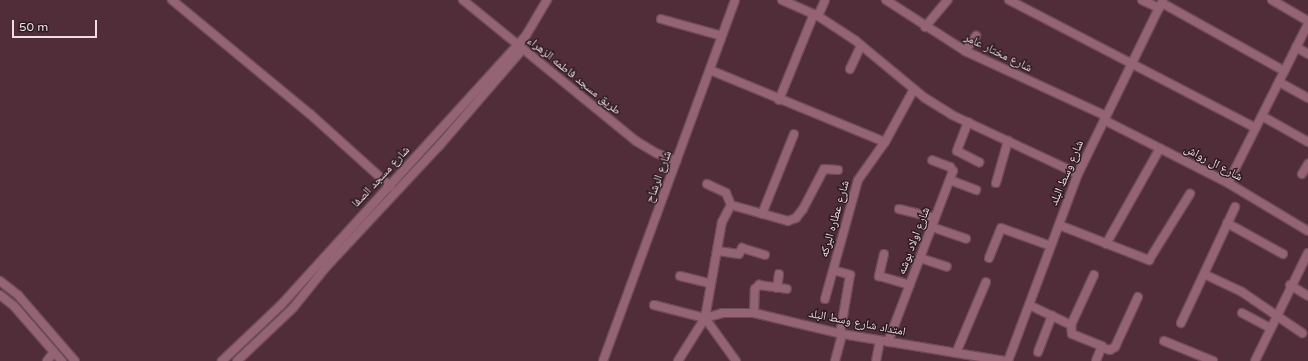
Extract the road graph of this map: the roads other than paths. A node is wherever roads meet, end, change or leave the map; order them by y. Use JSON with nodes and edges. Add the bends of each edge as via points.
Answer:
{"nodes":[{"id":1,"x":172,"y":0,"type":"edge"},
{"id":2,"x":463,"y":0,"type":"edge"},
{"id":3,"x":547,"y":0,"type":"edge"},
{"id":4,"x":735,"y":0,"type":"edge"},
{"id":5,"x":782,"y":0,"type":"edge"},
{"id":6,"x":826,"y":0,"type":"edge"},
{"id":7,"x":886,"y":0,"type":"edge"},
{"id":8,"x":948,"y":0,"type":"edge"},
{"id":9,"x":1008,"y":0,"type":"edge"},
{"id":10,"x":1142,"y":0,"type":"edge"},
{"id":11,"x":1272,"y":0,"type":"edge"},
{"id":12,"x":1162,"y":3,"type":"edge"},
{"id":13,"x":816,"y":15,"type":"junction"},
{"id":14,"x":661,"y":19,"type":"dead end"},
{"id":15,"x":1308,"y":21,"type":"edge"},
{"id":16,"x":1308,"y":24,"type":"edge"},
{"id":17,"x":925,"y":27,"type":"junction"},
{"id":18,"x":722,"y":36,"type":"junction"},
{"id":19,"x":976,"y":36,"type":"dead end"},
{"id":20,"x":861,"y":45,"type":"junction"},
{"id":21,"x":1296,"y":47,"type":"junction"},
{"id":22,"x":520,"y":48,"type":"junction"},
{"id":23,"x":965,"y":51,"type":"junction"},
{"id":24,"x":1308,"y":54,"type":"edge"},
{"id":25,"x":1131,"y":62,"type":"junction"},
{"id":26,"x":850,"y":69,"type":"dead end"},
{"id":27,"x":710,"y":70,"type":"junction"},
{"id":28,"x":1284,"y":71,"type":"junction"},
{"id":29,"x":1279,"y":82,"type":"junction"},
{"id":30,"x":914,"y":89,"type":"junction"},
{"id":31,"x":1308,"y":98,"type":"edge"},
{"id":32,"x":779,"y":100,"type":"junction"},
{"id":33,"x":1262,"y":116,"type":"junction"},
{"id":34,"x":1105,"y":118,"type":"junction"},
{"id":35,"x":968,"y":122,"type":"junction"},
{"id":36,"x":1256,"y":128,"type":"junction"},
{"id":37,"x":794,"y":134,"type":"dead end"},
{"id":38,"x":1008,"y":141,"type":"junction"},
{"id":39,"x":885,"y":142,"type":"junction"},
{"id":40,"x":1308,"y":142,"type":"edge"},
{"id":41,"x":1160,"y":148,"type":"junction"},
{"id":42,"x":932,"y":160,"type":"dead end"},
{"id":43,"x":678,"y":161,"type":"junction"},
{"id":44,"x":979,"y":162,"type":"dead end"},
{"id":45,"x":1308,"y":164,"type":"edge"},
{"id":46,"x":838,"y":170,"type":"dead end"},
{"id":47,"x":1078,"y":174,"type":"junction"},
{"id":48,"x":1302,"y":174,"type":"dead end"},
{"id":49,"x":950,"y":180,"type":"junction"},
{"id":50,"x":996,"y":183,"type":"dead end"},
{"id":51,"x":1228,"y":183,"type":"junction"},
{"id":52,"x":707,"y":184,"type":"dead end"},
{"id":53,"x":390,"y":186,"type":"junction"},
{"id":54,"x":976,"y":190,"type":"dead end"},
{"id":55,"x":1190,"y":194,"type":"dead end"},
{"id":56,"x":731,"y":205,"type":"junction"},
{"id":57,"x":1235,"y":206,"type":"dead end"},
{"id":58,"x":899,"y":209,"type":"dead end"},
{"id":59,"x":762,"y":214,"type":"junction"},
{"id":60,"x":935,"y":218,"type":"junction"},
{"id":61,"x":1227,"y":223,"type":"junction"},
{"id":62,"x":1059,"y":225,"type":"junction"},
{"id":63,"x":932,"y":227,"type":"junction"},
{"id":64,"x":1308,"y":231,"type":"edge"},
{"id":65,"x":966,"y":239,"type":"dead end"},
{"id":66,"x":1106,"y":244,"type":"junction"},
{"id":67,"x":1051,"y":246,"type":"junction"},
{"id":68,"x":718,"y":251,"type":"junction"},
{"id":69,"x":1308,"y":252,"type":"edge"},
{"id":70,"x":884,"y":254,"type":"dead end"},
{"id":71,"x":1283,"y":254,"type":"dead end"},
{"id":72,"x":765,"y":255,"type":"dead end"},
{"id":73,"x":920,"y":258,"type":"junction"},
{"id":74,"x":989,"y":258,"type":"dead end"},
{"id":75,"x":948,"y":267,"type":"dead end"},
{"id":76,"x":833,"y":270,"type":"junction"},
{"id":77,"x":780,"y":274,"type":"dead end"},
{"id":78,"x":1204,"y":274,"type":"junction"},
{"id":79,"x":1094,"y":275,"type":"dead end"},
{"id":80,"x":680,"y":276,"type":"dead end"},
{"id":81,"x":0,"y":281,"type":"edge"},
{"id":82,"x":986,"y":282,"type":"dead end"},
{"id":83,"x":711,"y":284,"type":"junction"},
{"id":84,"x":910,"y":285,"type":"junction"},
{"id":85,"x":1290,"y":285,"type":"junction"},
{"id":86,"x":777,"y":288,"type":"junction"},
{"id":87,"x":787,"y":290,"type":"dead end"},
{"id":88,"x":0,"y":295,"type":"edge"},
{"id":89,"x":1308,"y":296,"type":"edge"},
{"id":90,"x":1138,"y":297,"type":"dead end"},
{"id":91,"x":825,"y":299,"type":"dead end"},
{"id":92,"x":654,"y":305,"type":"dead end"},
{"id":93,"x":1029,"y":305,"type":"junction"},
{"id":94,"x":754,"y":313,"type":"junction"},
{"id":95,"x":1242,"y":313,"type":"dead end"},
{"id":96,"x":1052,"y":316,"type":"junction"},
{"id":97,"x":1276,"y":316,"type":"junction"},
{"id":98,"x":704,"y":318,"type":"junction"},
{"id":99,"x":1181,"y":323,"type":"dead end"},
{"id":100,"x":1071,"y":325,"type":"junction"},
{"id":101,"x":1270,"y":328,"type":"junction"},
{"id":102,"x":1302,"y":333,"type":"dead end"},
{"id":103,"x":841,"y":334,"type":"junction"},
{"id":104,"x":884,"y":341,"type":"junction"},
{"id":105,"x":1164,"y":341,"type":"dead end"},
{"id":106,"x":1103,"y":348,"type":"junction"},
{"id":107,"x":54,"y":352,"type":"junction"},
{"id":108,"x":1038,"y":352,"type":"dead end"},
{"id":109,"x":956,"y":353,"type":"junction"},
{"id":110,"x":732,"y":360,"type":"edge"},
{"id":111,"x":47,"y":361,"type":"edge"},
{"id":112,"x":62,"y":361,"type":"edge"},
{"id":113,"x":75,"y":361,"type":"edge"},
{"id":114,"x":222,"y":361,"type":"edge"},
{"id":115,"x":237,"y":361,"type":"edge"},
{"id":116,"x":603,"y":361,"type":"edge"},
{"id":117,"x":678,"y":361,"type":"edge"},
{"id":118,"x":835,"y":361,"type":"edge"},
{"id":119,"x":876,"y":361,"type":"edge"},
{"id":120,"x":1007,"y":361,"type":"edge"},
{"id":121,"x":1096,"y":361,"type":"edge"},
{"id":122,"x":1213,"y":361,"type":"edge"},
{"id":123,"x":1255,"y":361,"type":"edge"}],
"edges":[{"from":1,"to":53,"type":"street","via":[[310,114]]},
{"from":2,"to":22,"type":"street","name":"طريق مسجد فاطمه الزهراء"},
{"from":3,"to":22,"type":"street","name":"شارع مسجد الصفا"},
{"from":4,"to":18,"type":"street","name":"شارع الرشاح"},
{"from":5,"to":13,"type":"street"},
{"from":6,"to":13,"type":"street"},
{"from":7,"to":17,"type":"street","name":"شارع مختار عامر"},
{"from":8,"to":17,"type":"street"},
{"from":9,"to":25,"type":"street"},
{"from":10,"to":12,"type":"street"},
{"from":11,"to":15,"type":"street"},
{"from":12,"to":25,"type":"street","name":"شارع وسط البلد"},
{"from":12,"to":28,"type":"street"},
{"from":13,"to":20,"type":"street"},
{"from":13,"to":32,"type":"street"},
{"from":14,"to":18,"type":"street"},
{"from":16,"to":21,"type":"street"},
{"from":17,"to":23,"type":"street","name":"شارع مختار عامر"},
{"from":18,"to":27,"type":"street","name":"شارع الرشاح"},
{"from":19,"to":23,"type":"street"},
{"from":20,"to":26,"type":"street"},
{"from":20,"to":30,"type":"street"},
{"from":21,"to":24,"type":"street"},
{"from":21,"to":28,"type":"street"},
{"from":22,"to":43,"type":"street","name":"طريق مسجد فاطمه الزهراء","via":[[636,141],[656,153]]},
{"from":22,"to":53,"type":"street","name":"شارع مسجد الصفا"},
{"from":22,"to":115,"type":"street","name":"شارع مسجد الصفا","via":[[439,146],[326,268],[293,308]]},
{"from":23,"to":34,"type":"street","name":"شارع مختار عامر"},
{"from":25,"to":34,"type":"street","name":"شارع وسط البلد"},
{"from":25,"to":36,"type":"street"},
{"from":27,"to":32,"type":"street"},
{"from":27,"to":43,"type":"street","name":"شارع الرشاح"},
{"from":28,"to":29,"type":"street"},
{"from":29,"to":31,"type":"street"},
{"from":29,"to":33,"type":"street"},
{"from":30,"to":35,"type":"street"},
{"from":30,"to":39,"type":"street","name":"شارع عطاره البركه"},
{"from":32,"to":39,"type":"street"},
{"from":33,"to":36,"type":"street"},
{"from":33,"to":40,"type":"street"},
{"from":34,"to":41,"type":"street","name":"شارع ال رواش"},
{"from":34,"to":47,"type":"street","name":"شارع وسط البلد"},
{"from":35,"to":38,"type":"street"},
{"from":35,"to":44,"type":"street","via":[[957,151]]},
{"from":36,"to":51,"type":"street"},
{"from":37,"to":59,"type":"street"},
{"from":38,"to":47,"type":"street"},
{"from":38,"to":50,"type":"street"},
{"from":39,"to":76,"type":"street","name":"شارع عطاره البركه","via":[[864,168],[858,180]]},
{"from":41,"to":51,"type":"street","name":"شارع ال رواش"},
{"from":41,"to":66,"type":"street"},
{"from":42,"to":49,"type":"street","via":[[951,168]]},
{"from":43,"to":116,"type":"street","name":"شارع الرشاح"},
{"from":45,"to":48,"type":"street"},
{"from":46,"to":59,"type":"street","via":[[824,169],[796,218],[788,221]]},
{"from":47,"to":62,"type":"street","name":"شارع وسط البلد"},
{"from":49,"to":54,"type":"street"},
{"from":49,"to":60,"type":"street","name":"شارع اولاد بوشه"},
{"from":51,"to":64,"type":"street","name":"شارع ال رواش"},
{"from":52,"to":56,"type":"street","via":[[726,193]]},
{"from":53,"to":114,"type":"street","name":"شارع مسجد الصفا","via":[[281,305]]},
{"from":55,"to":66,"type":"street","via":[[1151,259],[1147,260]]},
{"from":56,"to":59,"type":"street"},
{"from":56,"to":68,"type":"street","via":[[722,222]]},
{"from":57,"to":61,"type":"street"},
{"from":58,"to":60,"type":"street"},
{"from":60,"to":63,"type":"street","name":"شارع اولاد بوشه"},
{"from":61,"to":71,"type":"street"},
{"from":61,"to":78,"type":"street"},
{"from":62,"to":66,"type":"street"},
{"from":62,"to":67,"type":"street","name":"شارع وسط البلد"},
{"from":63,"to":65,"type":"street"},
{"from":63,"to":73,"type":"street","name":"شارع اولاد بوشه"},
{"from":67,"to":74,"type":"street","via":[[1001,228]]},
{"from":67,"to":93,"type":"street","name":"شارع وسط البلد"},
{"from":68,"to":72,"type":"street","via":[[739,254],[742,248]]},
{"from":68,"to":83,"type":"street"},
{"from":69,"to":85,"type":"street"},
{"from":70,"to":84,"type":"street","via":[[879,276]]},
{"from":73,"to":75,"type":"street"},
{"from":73,"to":84,"type":"street","name":"شارع اولاد بوشه"},
{"from":76,"to":91,"type":"street","name":"شارع عطاره البركه"},
{"from":76,"to":103,"type":"street","via":[[850,275]]},
{"from":77,"to":86,"type":"street"},
{"from":78,"to":97,"type":"street","via":[[1242,292]]},
{"from":78,"to":99,"type":"street"},
{"from":79,"to":100,"type":"street"},
{"from":80,"to":83,"type":"street"},
{"from":81,"to":113,"type":"street","via":[[18,295]]},
{"from":82,"to":109,"type":"street"},
{"from":83,"to":98,"type":"street"},
{"from":84,"to":104,"type":"street","name":"شارع اولاد بوشه"},
{"from":85,"to":89,"type":"street"},
{"from":85,"to":97,"type":"street"},
{"from":86,"to":87,"type":"street"},
{"from":86,"to":94,"type":"street","via":[[757,286]]},
{"from":88,"to":107,"type":"street","via":[[14,306]]},
{"from":90,"to":106,"type":"street","via":[[1115,347],[1110,350]]},
{"from":92,"to":98,"type":"street"},
{"from":93,"to":96,"type":"street"},
{"from":93,"to":120,"type":"street","name":"شارع وسط البلد"},
{"from":94,"to":98,"type":"street","name":"امتداد شارع وسط البلد","via":[[722,313]]},
{"from":94,"to":103,"type":"street","name":"امتداد شارع وسط البلد"},
{"from":95,"to":101,"type":"street"},
{"from":96,"to":100,"type":"street"},
{"from":96,"to":108,"type":"street"},
{"from":97,"to":101,"type":"street"},
{"from":97,"to":102,"type":"street"},
{"from":98,"to":110,"type":"street"},
{"from":98,"to":117,"type":"street"},
{"from":100,"to":106,"type":"street","via":[[1072,334]]},
{"from":101,"to":123,"type":"street"},
{"from":103,"to":104,"type":"street","name":"امتداد شارع وسط البلد"},
{"from":103,"to":118,"type":"street"},
{"from":104,"to":109,"type":"street","name":"امتداد شارع وسط البلد"},
{"from":104,"to":119,"type":"street","name":"شارع اولاد بوشه"},
{"from":105,"to":122,"type":"street"},
{"from":106,"to":121,"type":"street"},
{"from":107,"to":111,"type":"street"},
{"from":107,"to":112,"type":"street"},
{"from":109,"to":120,"type":"street","name":"امتداد شارع وسط البلد"}]}
